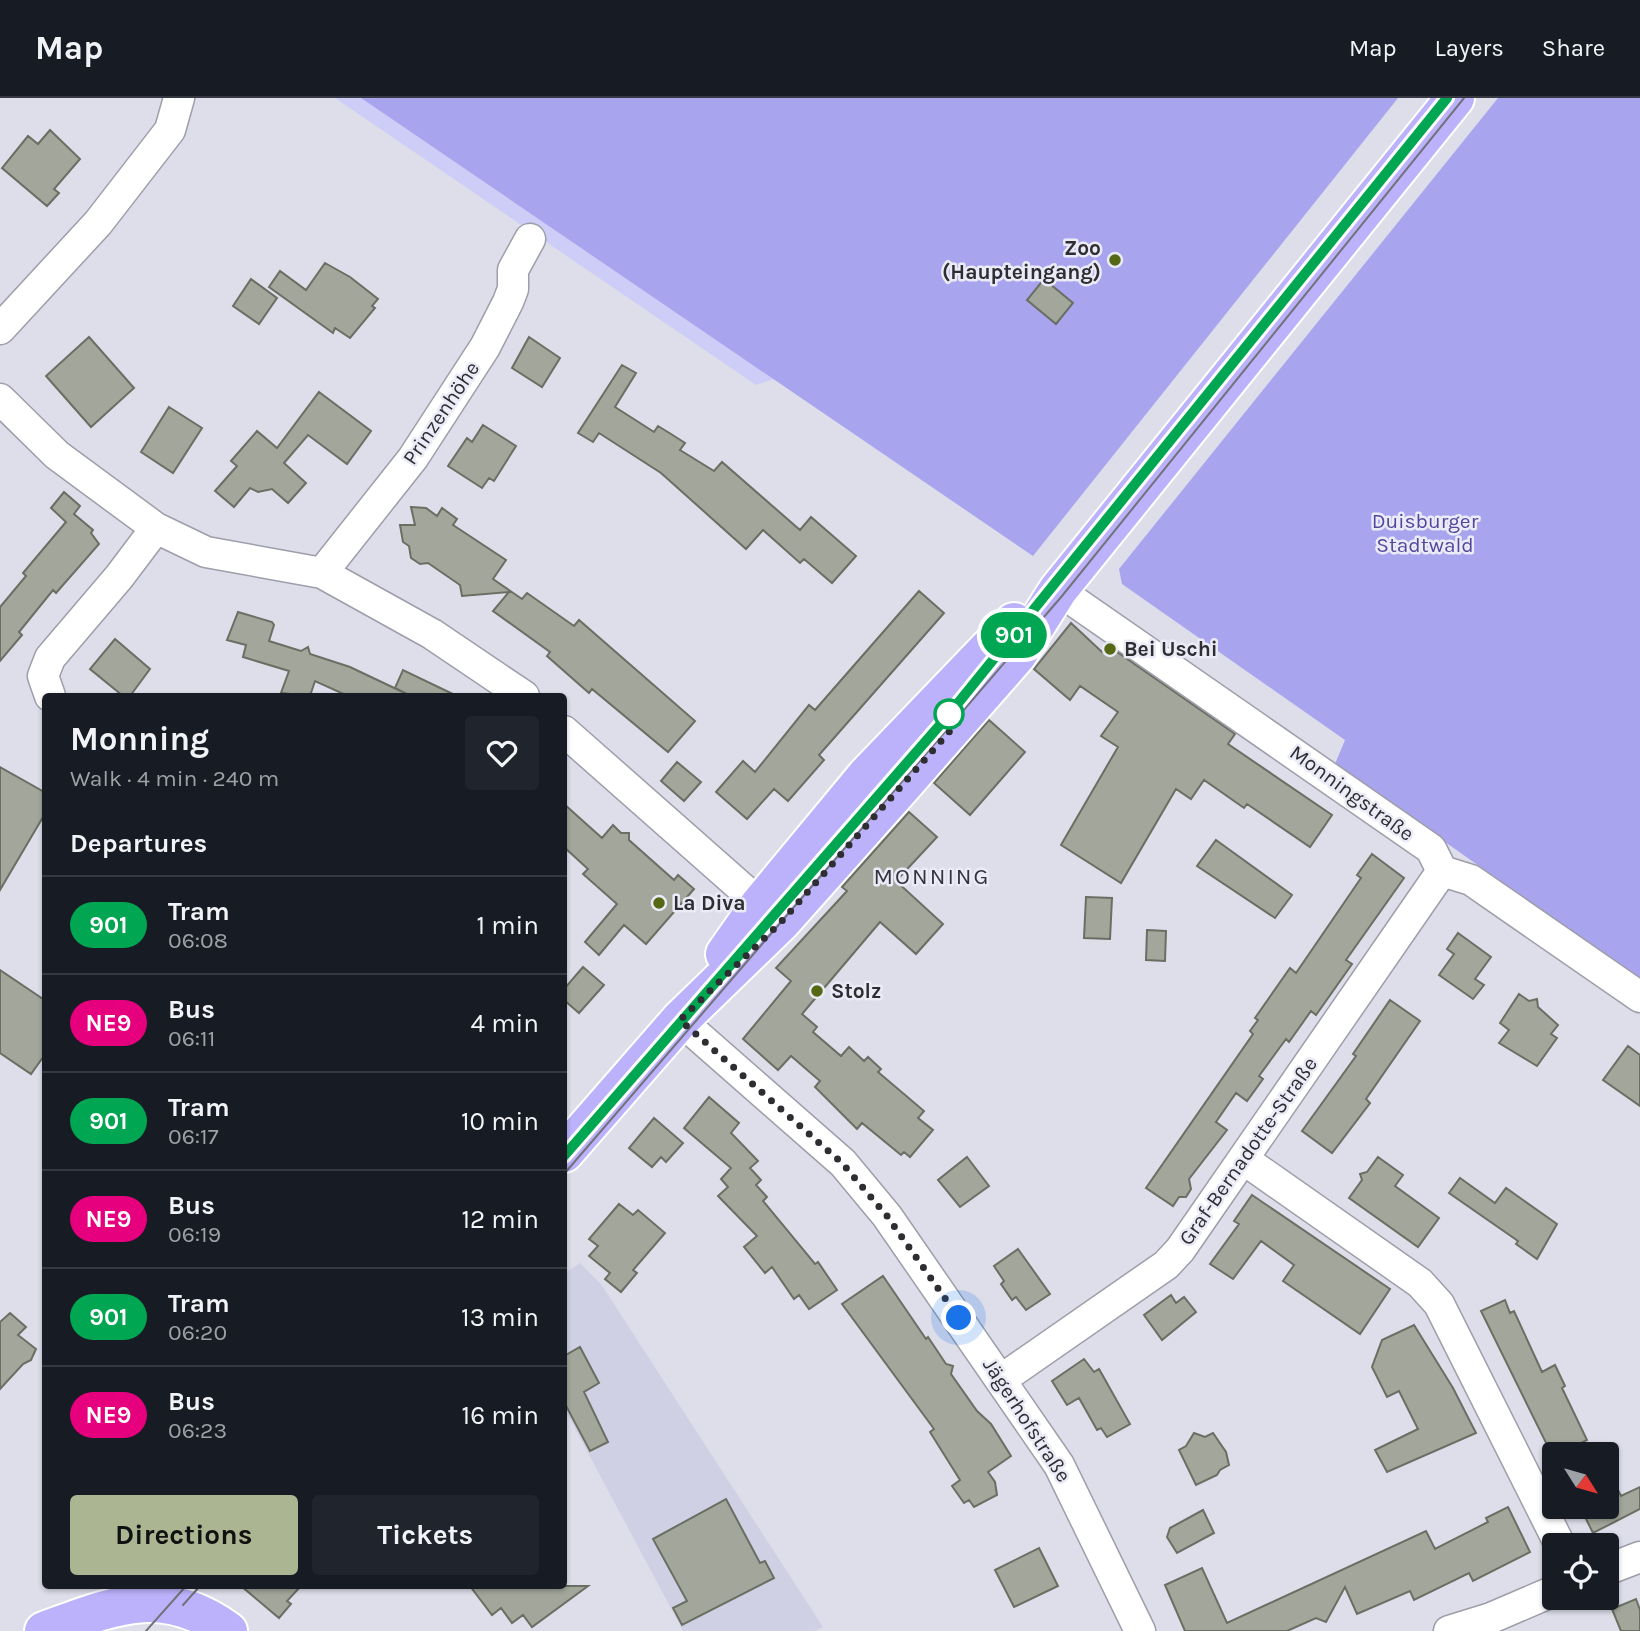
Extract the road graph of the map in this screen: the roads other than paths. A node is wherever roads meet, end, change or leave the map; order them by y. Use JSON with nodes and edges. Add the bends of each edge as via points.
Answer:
{"nodes":[{"id":1,"x":179,"y":98,"type":"edge"},
{"id":2,"x":1455,"y":98,"type":"edge"},
{"id":3,"x":530,"y":239,"type":"dead end"},
{"id":4,"x":0,"y":329,"type":"edge"},
{"id":5,"x":0,"y":399,"type":"edge"},
{"id":6,"x":156,"y":528,"type":"junction"},
{"id":7,"x":322,"y":573,"type":"junction"},
{"id":8,"x":1058,"y":590,"type":"junction"},
{"id":9,"x":49,"y":693,"type":"edge"},
{"id":10,"x":520,"y":693,"type":"edge"},
{"id":11,"x":567,"y":734,"type":"edge"},
{"id":12,"x":1442,"y":872,"type":"junction"},
{"id":13,"x":770,"y":913,"type":"junction"},
{"id":14,"x":1640,"y":998,"type":"edge"},
{"id":15,"x":680,"y":1020,"type":"junction"},
{"id":16,"x":567,"y":1150,"type":"edge"},
{"id":17,"x":1243,"y":1159,"type":"junction"},
{"id":18,"x":1002,"y":1378,"type":"junction"},
{"id":19,"x":1554,"y":1533,"type":"edge"},
{"id":20,"x":1640,"y":1557,"type":"edge"},
{"id":21,"x":1619,"y":1565,"type":"edge"},
{"id":22,"x":173,"y":1593,"type":"edge"},
{"id":23,"x":1542,"y":1596,"type":"edge"},
{"id":24,"x":44,"y":1631,"type":"edge"},
{"id":25,"x":141,"y":1631,"type":"edge"},
{"id":26,"x":228,"y":1631,"type":"edge"},
{"id":27,"x":1140,"y":1631,"type":"edge"},
{"id":28,"x":1449,"y":1631,"type":"edge"}],
"edges":[{"from":1,"to":4,"type":"street","via":[[170,130],[106,213]]},
{"from":2,"to":8,"type":"main road"},
{"from":3,"to":7,"type":"street","name":"Prinzenhöhe","via":[[513,270],[508,302],[485,347],[413,458]]},
{"from":5,"to":6,"type":"street","via":[[57,455]]},
{"from":6,"to":7,"type":"street","via":[[206,552]]},
{"from":6,"to":9,"type":"street","via":[[50,658],[43,676]]},
{"from":7,"to":10,"type":"street","via":[[432,634]]},
{"from":8,"to":12,"type":"street","name":"Monningstraße","via":[[1431,849]]},
{"from":8,"to":13,"type":"main road","via":[[1004,629],[866,776]]},
{"from":11,"to":13,"type":"street"},
{"from":12,"to":14,"type":"street","via":[[1471,880]]},
{"from":12,"to":17,"type":"street","name":"Graf-Bernadotte-Straße"},
{"from":13,"to":15,"type":"main road"},
{"from":15,"to":16,"type":"main road"},
{"from":15,"to":18,"type":"street","name":"Jägerhofstraße","via":[[842,1163],[887,1216]]},
{"from":17,"to":18,"type":"street","name":"Graf-Bernadotte-Straße","via":[[1166,1265]]},
{"from":17,"to":19,"type":"street","via":[[1420,1283],[1438,1304]]},
{"from":18,"to":27,"type":"street","name":"Jägerhofstraße","via":[[1059,1465]]},
{"from":20,"to":21,"type":"street"},
{"from":22,"to":24,"type":"main road"},
{"from":22,"to":25,"type":"main road"},
{"from":22,"to":26,"type":"main road"},
{"from":23,"to":28,"type":"street"}]}
